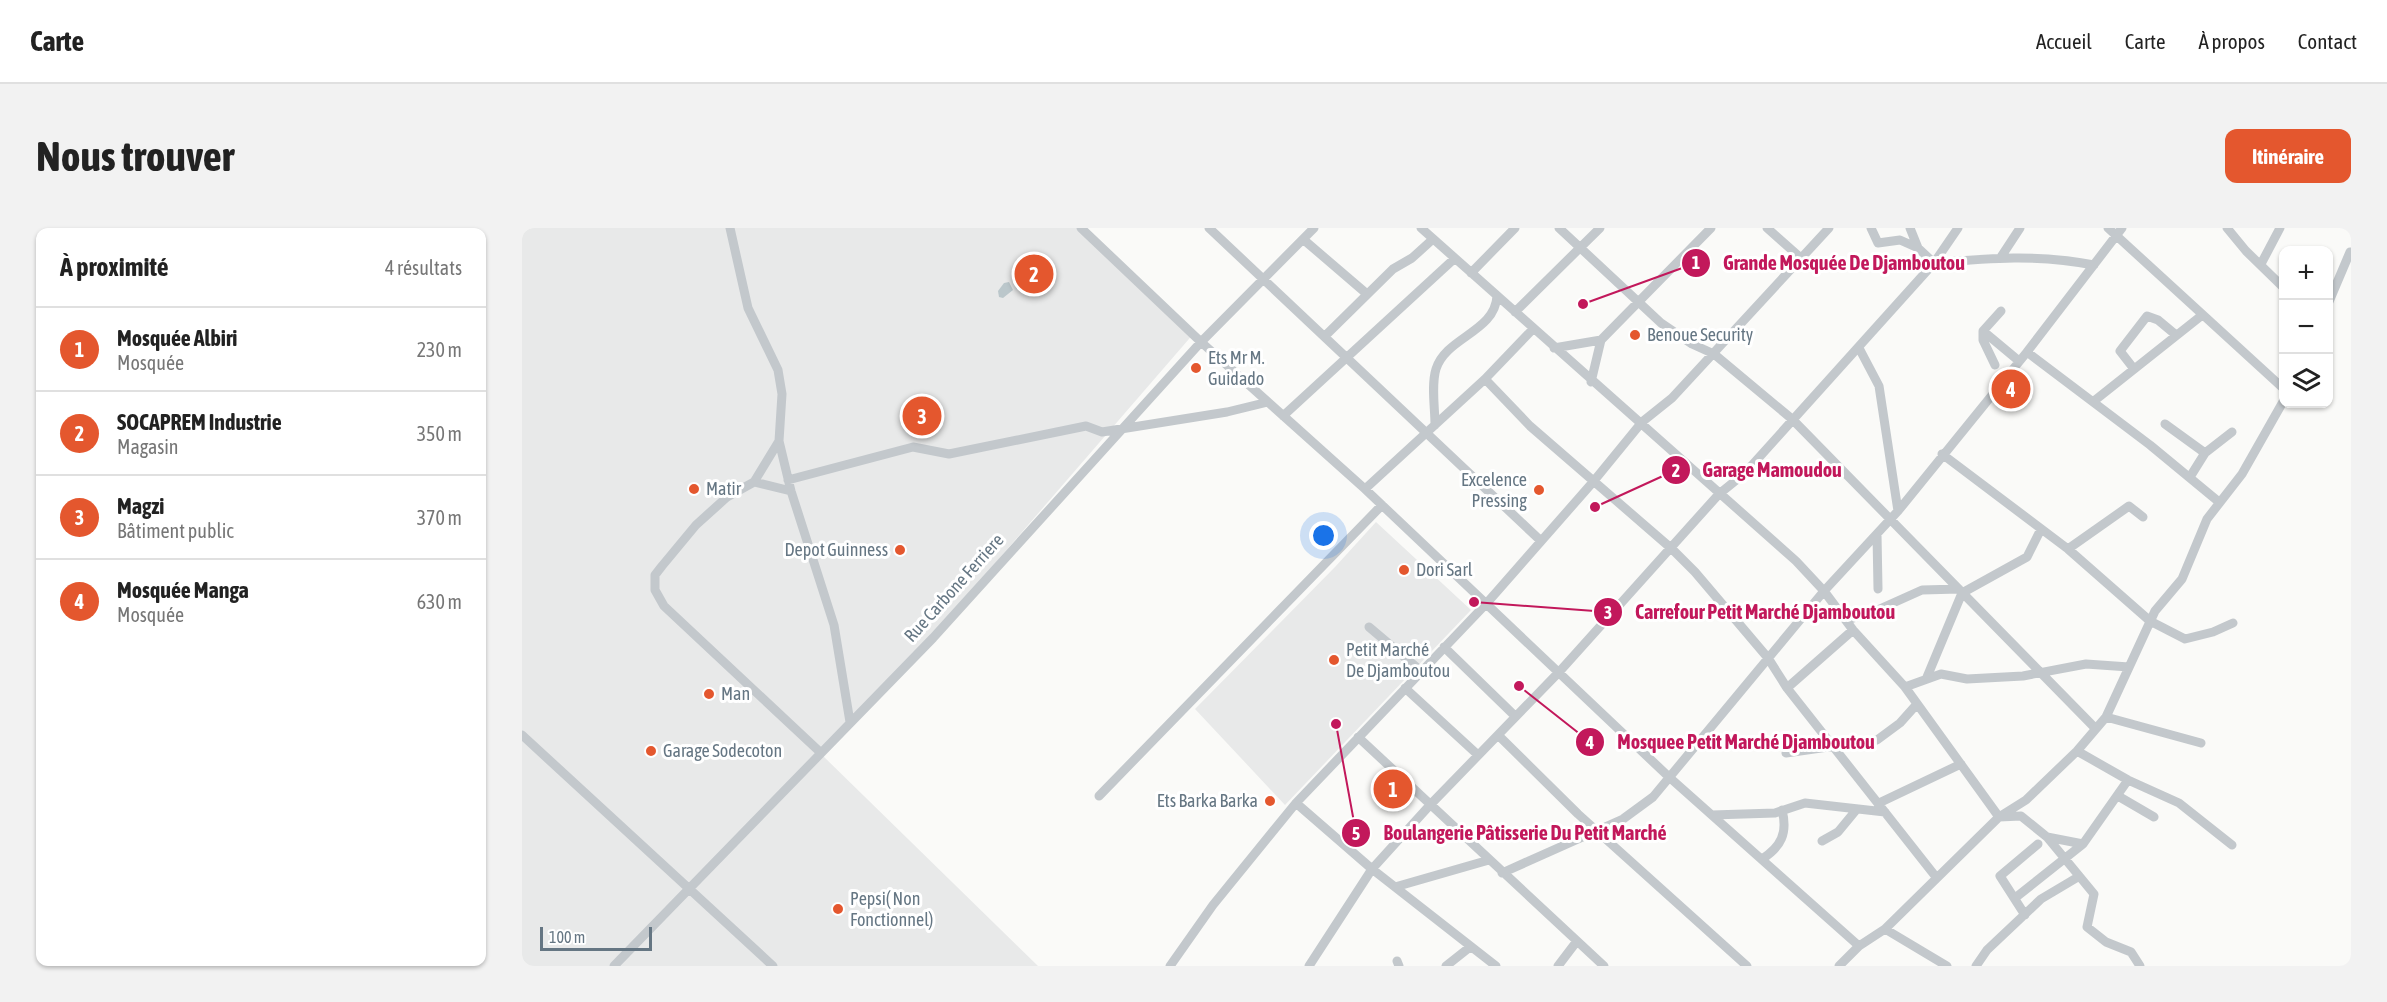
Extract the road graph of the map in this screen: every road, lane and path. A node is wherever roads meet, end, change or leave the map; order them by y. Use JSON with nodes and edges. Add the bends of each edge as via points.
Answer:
{"nodes":[{"id":1,"x":730,"y":228,"type":"edge"},
{"id":2,"x":1081,"y":228,"type":"edge"},
{"id":3,"x":1209,"y":228,"type":"edge"},
{"id":4,"x":1314,"y":228,"type":"edge"},
{"id":5,"x":1421,"y":228,"type":"edge"},
{"id":6,"x":1515,"y":228,"type":"edge"},
{"id":7,"x":1559,"y":228,"type":"edge"},
{"id":8,"x":1600,"y":228,"type":"edge"},
{"id":9,"x":1711,"y":228,"type":"edge"},
{"id":10,"x":1767,"y":228,"type":"edge"},
{"id":11,"x":1830,"y":228,"type":"edge"},
{"id":12,"x":1870,"y":228,"type":"edge"},
{"id":13,"x":1910,"y":228,"type":"edge"},
{"id":14,"x":1958,"y":228,"type":"edge"},
{"id":15,"x":2020,"y":228,"type":"edge"},
{"id":16,"x":2108,"y":228,"type":"edge"},
{"id":17,"x":2227,"y":228,"type":"edge"},
{"id":18,"x":2280,"y":228,"type":"edge"},
{"id":19,"x":2120,"y":232,"type":"edge"},
{"id":20,"x":1433,"y":239,"type":"junction"},
{"id":21,"x":1304,"y":240,"type":"junction"},
{"id":22,"x":1580,"y":246,"type":"junction"},
{"id":23,"x":1918,"y":248,"type":"junction"},
{"id":24,"x":2350,"y":252,"type":"edge"},
{"id":25,"x":2001,"y":257,"type":"junction"},
{"id":26,"x":1801,"y":258,"type":"junction"},
{"id":27,"x":1454,"y":259,"type":"junction"},
{"id":28,"x":1934,"y":263,"type":"junction"},
{"id":29,"x":2261,"y":264,"type":"junction"},
{"id":30,"x":2094,"y":266,"type":"junction"},
{"id":31,"x":1471,"y":273,"type":"junction"},
{"id":32,"x":1264,"y":278,"type":"junction"},
{"id":33,"x":2279,"y":284,"type":"edge"},
{"id":34,"x":1368,"y":294,"type":"junction"},
{"id":35,"x":1497,"y":296,"type":"junction"},
{"id":36,"x":2330,"y":300,"type":"edge"},
{"id":37,"x":1637,"y":301,"type":"junction"},
{"id":38,"x":2001,"y":311,"type":"dead end"},
{"id":39,"x":1515,"y":312,"type":"junction"},
{"id":40,"x":2201,"y":316,"type":"junction"},
{"id":41,"x":1533,"y":329,"type":"junction"},
{"id":42,"x":1983,"y":331,"type":"junction"},
{"id":43,"x":2176,"y":335,"type":"junction"},
{"id":44,"x":1325,"y":336,"type":"junction"},
{"id":45,"x":1601,"y":340,"type":"junction"},
{"id":46,"x":1201,"y":342,"type":"junction"},
{"id":47,"x":1554,"y":348,"type":"junction"},
{"id":48,"x":1859,"y":348,"type":"junction"},
{"id":49,"x":2027,"y":352,"type":"junction"},
{"id":50,"x":1714,"y":354,"type":"junction"},
{"id":51,"x":1347,"y":357,"type":"junction"},
{"id":52,"x":2019,"y":361,"type":"junction"},
{"id":53,"x":1995,"y":365,"type":"dead end"},
{"id":54,"x":2134,"y":369,"type":"junction"},
{"id":55,"x":1485,"y":379,"type":"junction"},
{"id":56,"x":1591,"y":382,"type":"junction"},
{"id":57,"x":2279,"y":385,"type":"edge"},
{"id":58,"x":1268,"y":402,"type":"junction"},
{"id":59,"x":2094,"y":402,"type":"junction"},
{"id":60,"x":2279,"y":407,"type":"edge"},
{"id":61,"x":1283,"y":416,"type":"junction"},
{"id":62,"x":1792,"y":419,"type":"junction"},
{"id":63,"x":1642,"y":422,"type":"junction"},
{"id":64,"x":2165,"y":424,"type":"dead end"},
{"id":65,"x":1435,"y":425,"type":"junction"},
{"id":66,"x":1122,"y":428,"type":"junction"},
{"id":67,"x":2232,"y":432,"type":"dead end"},
{"id":68,"x":1427,"y":433,"type":"junction"},
{"id":69,"x":779,"y":441,"type":"junction"},
{"id":70,"x":2205,"y":453,"type":"junction"},
{"id":71,"x":1942,"y":454,"type":"junction"},
{"id":72,"x":2190,"y":477,"type":"junction"},
{"id":73,"x":788,"y":480,"type":"junction"},
{"id":74,"x":754,"y":482,"type":"junction"},
{"id":75,"x":1593,"y":482,"type":"junction"},
{"id":76,"x":1365,"y":489,"type":"junction"},
{"id":77,"x":791,"y":491,"type":"junction"},
{"id":78,"x":1719,"y":494,"type":"junction"},
{"id":79,"x":2219,"y":502,"type":"junction"},
{"id":80,"x":1382,"y":505,"type":"junction"},
{"id":81,"x":1898,"y":511,"type":"junction"},
{"id":82,"x":2143,"y":517,"type":"dead end"},
{"id":83,"x":1889,"y":519,"type":"junction"},
{"id":84,"x":2041,"y":529,"type":"junction"},
{"id":85,"x":1877,"y":534,"type":"junction"},
{"id":86,"x":1541,"y":541,"type":"junction"},
{"id":87,"x":1672,"y":549,"type":"junction"},
{"id":88,"x":2068,"y":549,"type":"junction"},
{"id":89,"x":1878,"y":589,"type":"dead end"},
{"id":90,"x":1824,"y":591,"type":"junction"},
{"id":91,"x":1960,"y":591,"type":"junction"},
{"id":92,"x":1486,"y":604,"type":"junction"},
{"id":93,"x":1847,"y":620,"type":"junction"},
{"id":94,"x":2150,"y":621,"type":"junction"},
{"id":95,"x":2233,"y":623,"type":"dead end"},
{"id":96,"x":1369,"y":627,"type":"dead end"},
{"id":97,"x":1853,"y":630,"type":"junction"},
{"id":98,"x":1444,"y":647,"type":"junction"},
{"id":99,"x":1768,"y":658,"type":"junction"},
{"id":100,"x":2129,"y":667,"type":"junction"},
{"id":101,"x":1421,"y":671,"type":"junction"},
{"id":102,"x":1560,"y":671,"type":"junction"},
{"id":103,"x":2041,"y":673,"type":"junction"},
{"id":104,"x":1927,"y":677,"type":"junction"},
{"id":105,"x":1905,"y":687,"type":"junction"},
{"id":106,"x":1405,"y":688,"type":"junction"},
{"id":107,"x":1787,"y":688,"type":"junction"},
{"id":108,"x":1917,"y":704,"type":"junction"},
{"id":109,"x":1515,"y":717,"type":"junction"},
{"id":110,"x":2106,"y":717,"type":"junction"},
{"id":111,"x":850,"y":722,"type":"junction"},
{"id":112,"x":2095,"y":728,"type":"junction"},
{"id":113,"x":522,"y":735,"type":"edge"},
{"id":114,"x":1498,"y":735,"type":"junction"},
{"id":115,"x":1358,"y":737,"type":"junction"},
{"id":116,"x":2201,"y":743,"type":"dead end"},
{"id":117,"x":1833,"y":745,"type":"junction"},
{"id":118,"x":2077,"y":751,"type":"junction"},
{"id":119,"x":820,"y":752,"type":"junction"},
{"id":120,"x":1786,"y":753,"type":"dead end"},
{"id":121,"x":1478,"y":756,"type":"junction"},
{"id":122,"x":1961,"y":764,"type":"junction"},
{"id":123,"x":1669,"y":777,"type":"junction"},
{"id":124,"x":2128,"y":780,"type":"junction"},
{"id":125,"x":1099,"y":796,"type":"dead end"},
{"id":126,"x":2118,"y":796,"type":"junction"},
{"id":127,"x":1296,"y":803,"type":"junction"},
{"id":128,"x":1879,"y":803,"type":"junction"},
{"id":129,"x":1430,"y":804,"type":"junction"},
{"id":130,"x":1857,"y":808,"type":"junction"},
{"id":131,"x":1782,"y":810,"type":"junction"},
{"id":132,"x":1885,"y":812,"type":"junction"},
{"id":133,"x":1712,"y":815,"type":"junction"},
{"id":134,"x":1999,"y":817,"type":"junction"},
{"id":135,"x":2154,"y":817,"type":"dead end"},
{"id":136,"x":1599,"y":830,"type":"junction"},
{"id":137,"x":2047,"y":837,"type":"junction"},
{"id":138,"x":1821,"y":841,"type":"dead end"},
{"id":139,"x":2038,"y":844,"type":"dead end"},
{"id":140,"x":2083,"y":844,"type":"junction"},
{"id":141,"x":2232,"y":845,"type":"dead end"},
{"id":142,"x":1762,"y":859,"type":"junction"},
{"id":143,"x":2064,"y":860,"type":"junction"},
{"id":144,"x":1489,"y":861,"type":"junction"},
{"id":145,"x":1372,"y":869,"type":"junction"},
{"id":146,"x":1503,"y":873,"type":"junction"},
{"id":147,"x":1936,"y":877,"type":"junction"},
{"id":148,"x":2078,"y":877,"type":"junction"},
{"id":149,"x":690,"y":888,"type":"junction"},
{"id":150,"x":1395,"y":888,"type":"junction"},
{"id":151,"x":2015,"y":898,"type":"junction"},
{"id":152,"x":2025,"y":915,"type":"junction"},
{"id":153,"x":1885,"y":929,"type":"junction"},
{"id":154,"x":1577,"y":941,"type":"junction"},
{"id":155,"x":1859,"y":946,"type":"junction"},
{"id":156,"x":1470,"y":947,"type":"junction"},
{"id":157,"x":1743,"y":965,"type":"edge"},
{"id":158,"x":615,"y":966,"type":"edge"},
{"id":159,"x":773,"y":966,"type":"edge"},
{"id":160,"x":1170,"y":966,"type":"edge"},
{"id":161,"x":1309,"y":966,"type":"edge"},
{"id":162,"x":1446,"y":966,"type":"edge"},
{"id":163,"x":1496,"y":966,"type":"edge"},
{"id":164,"x":1558,"y":966,"type":"edge"},
{"id":165,"x":1604,"y":966,"type":"edge"},
{"id":166,"x":1839,"y":966,"type":"edge"},
{"id":167,"x":1947,"y":966,"type":"edge"},
{"id":168,"x":1976,"y":966,"type":"edge"},
{"id":169,"x":2140,"y":966,"type":"edge"}],
"edges":[{"from":1,"to":69,"type":"street","via":[[748,308],[778,370],[782,394]]},
{"from":2,"to":46,"type":"street"},
{"from":3,"to":32,"type":"street"},
{"from":4,"to":21,"type":"street","name":"Rue Carbone Ferriere"},
{"from":5,"to":20,"type":"street"},
{"from":6,"to":31,"type":"street"},
{"from":7,"to":22,"type":"street"},
{"from":8,"to":22,"type":"street"},
{"from":9,"to":37,"type":"street"},
{"from":10,"to":26,"type":"street"},
{"from":11,"to":26,"type":"street"},
{"from":12,"to":23,"type":"street","via":[[1878,243],[1900,240]]},
{"from":13,"to":23,"type":"street"},
{"from":14,"to":28,"type":"street"},
{"from":15,"to":25,"type":"street"},
{"from":16,"to":19,"type":"street"},
{"from":17,"to":29,"type":"street"},
{"from":18,"to":29,"type":"street"},
{"from":19,"to":30,"type":"street"},
{"from":19,"to":40,"type":"street"},
{"from":20,"to":27,"type":"street"},
{"from":20,"to":34,"type":"street"},
{"from":21,"to":32,"type":"street","name":"Rue Carbone Ferriere"},
{"from":21,"to":34,"type":"street"},
{"from":22,"to":37,"type":"street"},
{"from":22,"to":39,"type":"street"},
{"from":23,"to":28,"type":"street"},
{"from":24,"to":36,"type":"street"},
{"from":25,"to":28,"type":"street"},
{"from":25,"to":30,"type":"street","via":[[2054,258]]},
{"from":26,"to":50,"type":"street"},
{"from":27,"to":31,"type":"street"},
{"from":27,"to":51,"type":"street"},
{"from":28,"to":48,"type":"street"},
{"from":29,"to":33,"type":"street"},
{"from":30,"to":49,"type":"street"},
{"from":31,"to":35,"type":"street"},
{"from":32,"to":44,"type":"street"},
{"from":32,"to":46,"type":"street","name":"Rue Carbone Ferriere"},
{"from":34,"to":44,"type":"street"},
{"from":35,"to":39,"type":"street"},
{"from":35,"to":65,"type":"street","via":[[1493,314],[1437,366]]},
{"from":37,"to":45,"type":"street"},
{"from":37,"to":50,"type":"street","via":[[1661,323]]},
{"from":38,"to":42,"type":"street"},
{"from":39,"to":41,"type":"street"},
{"from":40,"to":43,"type":"street"},
{"from":40,"to":57,"type":"street"},
{"from":41,"to":47,"type":"street"},
{"from":41,"to":55,"type":"street"},
{"from":42,"to":52,"type":"street"},
{"from":42,"to":53,"type":"street"},
{"from":43,"to":54,"type":"street"},
{"from":43,"to":54,"type":"street","via":[[2147,316],[2120,351]]},
{"from":44,"to":51,"type":"street"},
{"from":45,"to":47,"type":"street"},
{"from":45,"to":56,"type":"street"},
{"from":46,"to":58,"type":"street"},
{"from":46,"to":66,"type":"street","name":"Rue Carbone Ferriere"},
{"from":47,"to":56,"type":"street"},
{"from":48,"to":62,"type":"street"},
{"from":48,"to":81,"type":"street","via":[[1879,386]]},
{"from":49,"to":52,"type":"street"},
{"from":49,"to":59,"type":"street"},
{"from":50,"to":62,"type":"street"},
{"from":50,"to":63,"type":"street","via":[[1672,398]]},
{"from":51,"to":61,"type":"street"},
{"from":51,"to":68,"type":"street"},
{"from":52,"to":71,"type":"street"},
{"from":54,"to":59,"type":"street"},
{"from":55,"to":65,"type":"street"},
{"from":55,"to":75,"type":"street"},
{"from":56,"to":63,"type":"street"},
{"from":58,"to":61,"type":"street"},
{"from":58,"to":66,"type":"street"},
{"from":59,"to":72,"type":"street"},
{"from":60,"to":79,"type":"street","via":[[2242,474]]},
{"from":61,"to":76,"type":"street"},
{"from":62,"to":78,"type":"street","via":[[1745,473]]},
{"from":62,"to":83,"type":"street"},
{"from":63,"to":75,"type":"street"},
{"from":63,"to":78,"type":"street"},
{"from":64,"to":70,"type":"street"},
{"from":65,"to":68,"type":"street"},
{"from":66,"to":73,"type":"street","via":[[1102,432],[1086,426],[949,454],[913,447]]},
{"from":66,"to":111,"type":"street","name":"Rue Carbone Ferriere","via":[[933,638]]},
{"from":67,"to":70,"type":"street"},
{"from":68,"to":76,"type":"street"},
{"from":68,"to":86,"type":"street"},
{"from":69,"to":73,"type":"street"},
{"from":69,"to":74,"type":"street"},
{"from":70,"to":72,"type":"street"},
{"from":71,"to":81,"type":"street"},
{"from":71,"to":84,"type":"street"},
{"from":72,"to":79,"type":"street"},
{"from":73,"to":77,"type":"street"},
{"from":74,"to":77,"type":"street"},
{"from":74,"to":119,"type":"street","via":[[727,497],[696,525],[656,575],[655,590],[664,606]]},
{"from":75,"to":86,"type":"street"},
{"from":75,"to":87,"type":"street"},
{"from":76,"to":80,"type":"street"},
{"from":77,"to":111,"type":"street","via":[[834,625]]},
{"from":78,"to":87,"type":"street"},
{"from":78,"to":90,"type":"street","via":[[1772,537]]},
{"from":79,"to":94,"type":"street","via":[[2207,519],[2182,579]]},
{"from":80,"to":92,"type":"street"},
{"from":80,"to":125,"type":"street"},
{"from":81,"to":83,"type":"street"},
{"from":82,"to":88,"type":"street","via":[[2133,508],[2126,508]]},
{"from":83,"to":85,"type":"street"},
{"from":83,"to":91,"type":"street"},
{"from":84,"to":88,"type":"street"},
{"from":84,"to":91,"type":"street","via":[[2027,557]]},
{"from":85,"to":89,"type":"street"},
{"from":85,"to":90,"type":"street"},
{"from":86,"to":92,"type":"street"},
{"from":87,"to":99,"type":"street"},
{"from":87,"to":102,"type":"street"},
{"from":88,"to":94,"type":"street"},
{"from":90,"to":93,"type":"street"},
{"from":90,"to":99,"type":"street"},
{"from":91,"to":93,"type":"street","via":[[1922,590]]},
{"from":91,"to":103,"type":"street"},
{"from":91,"to":104,"type":"street"},
{"from":92,"to":98,"type":"street"},
{"from":92,"to":102,"type":"street"},
{"from":93,"to":97,"type":"street"},
{"from":94,"to":95,"type":"street","via":[[2185,639]]},
{"from":94,"to":100,"type":"street"},
{"from":96,"to":101,"type":"street"},
{"from":97,"to":105,"type":"street"},
{"from":97,"to":107,"type":"street"},
{"from":98,"to":101,"type":"street"},
{"from":98,"to":109,"type":"street"},
{"from":99,"to":107,"type":"street"},
{"from":99,"to":123,"type":"street"},
{"from":100,"to":103,"type":"street","via":[[2086,664]]},
{"from":100,"to":110,"type":"street"},
{"from":101,"to":106,"type":"street"},
{"from":102,"to":109,"type":"street"},
{"from":102,"to":123,"type":"street"},
{"from":103,"to":104,"type":"street","via":[[1967,679],[1941,674]]},
{"from":103,"to":112,"type":"street"},
{"from":104,"to":105,"type":"street"},
{"from":105,"to":108,"type":"street"},
{"from":106,"to":115,"type":"street"},
{"from":106,"to":121,"type":"street"},
{"from":107,"to":117,"type":"street"},
{"from":108,"to":117,"type":"street","via":[[1877,740]]},
{"from":108,"to":122,"type":"street"},
{"from":109,"to":114,"type":"street"},
{"from":110,"to":112,"type":"street"},
{"from":110,"to":116,"type":"street"},
{"from":111,"to":119,"type":"street","name":"Rue Carbone Ferriere"},
{"from":112,"to":118,"type":"street"},
{"from":113,"to":149,"type":"street"},
{"from":114,"to":121,"type":"street"},
{"from":114,"to":136,"type":"street"},
{"from":115,"to":127,"type":"street"},
{"from":115,"to":129,"type":"street"},
{"from":117,"to":120,"type":"street"},
{"from":117,"to":128,"type":"street"},
{"from":118,"to":124,"type":"street"},
{"from":118,"to":134,"type":"street","via":[[2026,801]]},
{"from":119,"to":149,"type":"street","name":"Rue Carbone Ferriere"},
{"from":121,"to":129,"type":"street"},
{"from":122,"to":128,"type":"street"},
{"from":122,"to":134,"type":"street"},
{"from":123,"to":133,"type":"street"},
{"from":123,"to":136,"type":"street","via":[[1641,808]]},
{"from":124,"to":126,"type":"street"},
{"from":124,"to":141,"type":"street","via":[[2179,803]]},
{"from":126,"to":135,"type":"street"},
{"from":126,"to":140,"type":"street"},
{"from":127,"to":145,"type":"street"},
{"from":127,"to":160,"type":"street","via":[[1213,905]]},
{"from":128,"to":132,"type":"street"},
{"from":129,"to":144,"type":"street"},
{"from":129,"to":145,"type":"street"},
{"from":130,"to":131,"type":"street","via":[[1805,803]]},
{"from":130,"to":132,"type":"street"},
{"from":130,"to":138,"type":"street","via":[[1838,832]]},
{"from":131,"to":133,"type":"street"},
{"from":131,"to":142,"type":"street","via":[[1785,832],[1781,842]]},
{"from":132,"to":147,"type":"street"},
{"from":133,"to":142,"type":"street"},
{"from":134,"to":137,"type":"street","via":[[2020,816]]},
{"from":134,"to":147,"type":"street"},
{"from":136,"to":146,"type":"street"},
{"from":136,"to":157,"type":"street"},
{"from":137,"to":140,"type":"street"},
{"from":137,"to":143,"type":"street"},
{"from":139,"to":151,"type":"street","via":[[2000,876]]},
{"from":140,"to":143,"type":"street"},
{"from":142,"to":155,"type":"street"},
{"from":143,"to":148,"type":"street"},
{"from":143,"to":151,"type":"street"},
{"from":144,"to":146,"type":"street"},
{"from":144,"to":150,"type":"street"},
{"from":145,"to":150,"type":"street"},
{"from":145,"to":161,"type":"street"},
{"from":146,"to":154,"type":"street"},
{"from":147,"to":153,"type":"street"},
{"from":148,"to":152,"type":"street","via":[[2041,899]]},
{"from":148,"to":169,"type":"street","via":[[2094,894],[2086,927],[2106,942],[2131,952]]},
{"from":149,"to":158,"type":"street","name":"Rue Carbone Ferriere"},
{"from":149,"to":159,"type":"street"},
{"from":150,"to":156,"type":"street"},
{"from":151,"to":152,"type":"street"},
{"from":152,"to":168,"type":"street","via":[[1987,950]]},
{"from":153,"to":155,"type":"street"},
{"from":153,"to":167,"type":"street"},
{"from":154,"to":164,"type":"street"},
{"from":154,"to":165,"type":"street"},
{"from":155,"to":166,"type":"street"},
{"from":156,"to":162,"type":"street"},
{"from":156,"to":163,"type":"street"}]}
